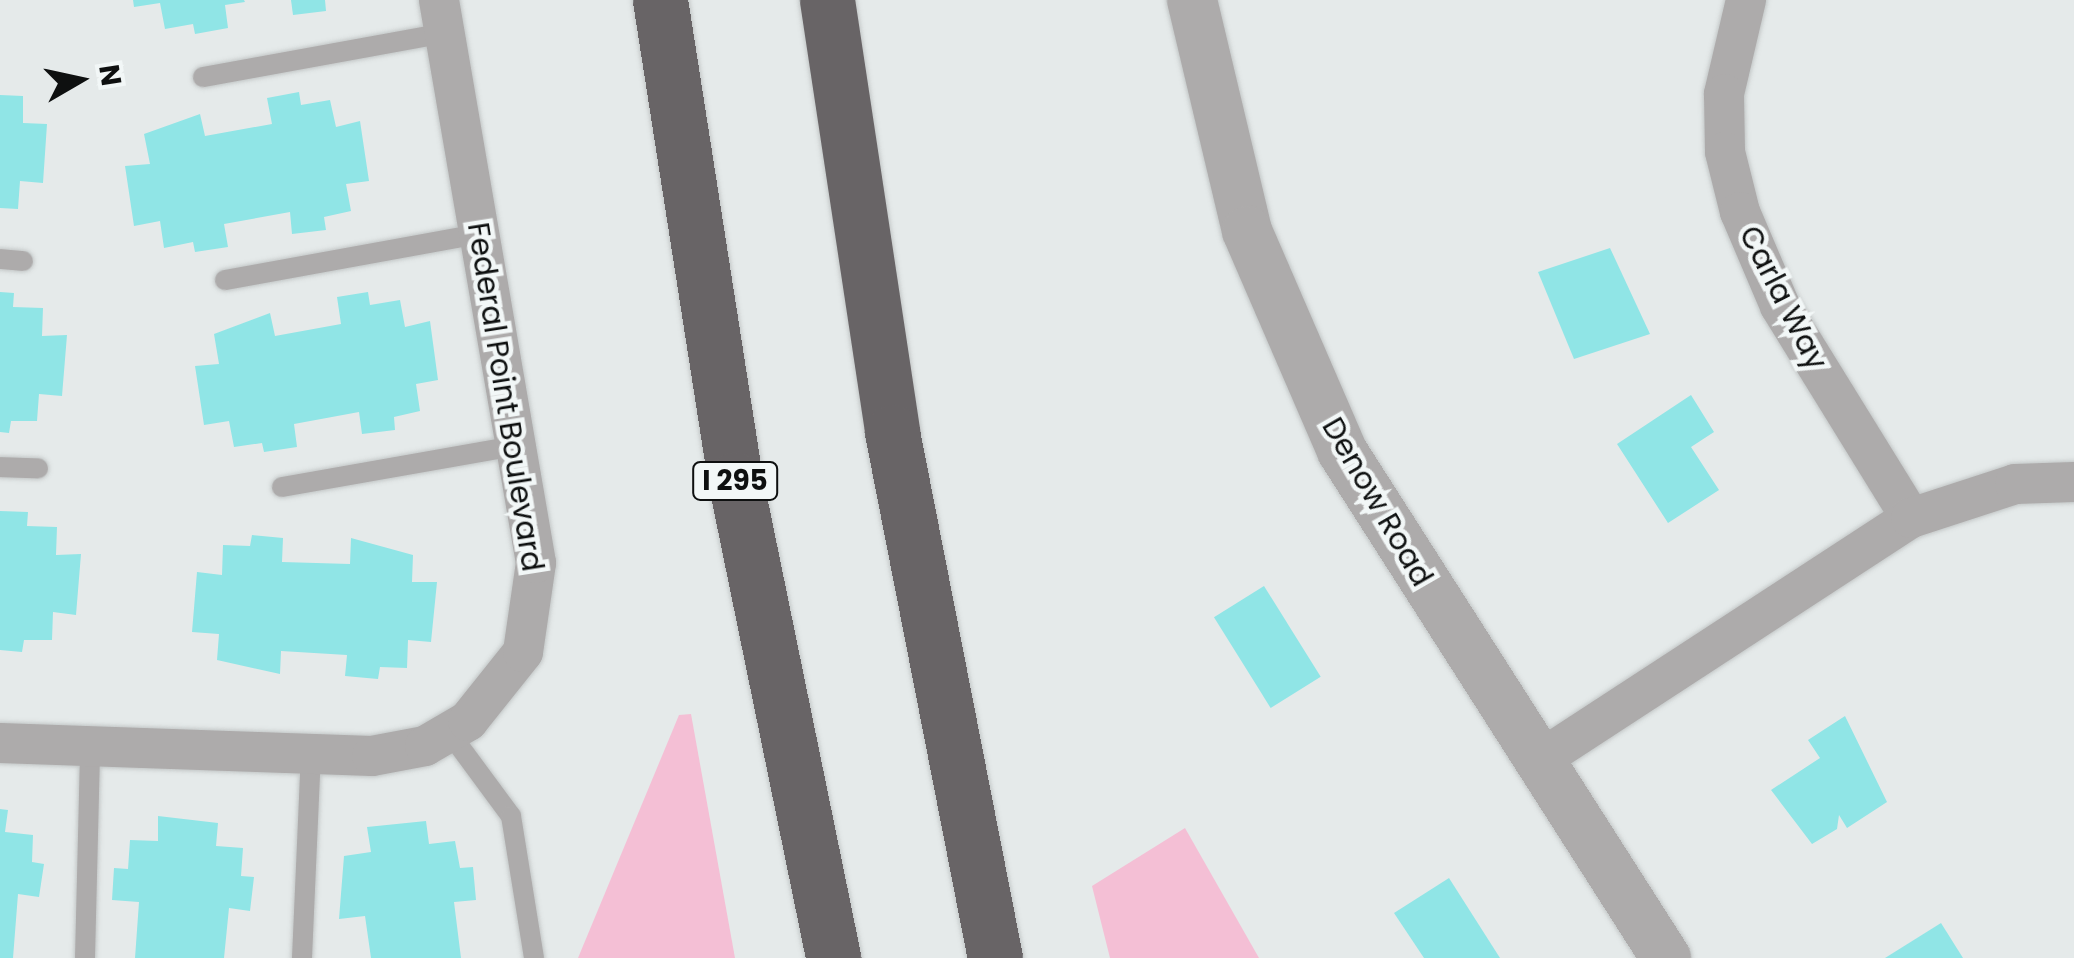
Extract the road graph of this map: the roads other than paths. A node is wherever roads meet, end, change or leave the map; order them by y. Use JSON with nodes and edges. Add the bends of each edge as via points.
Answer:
{"nodes":[{"id":1,"x":660,"y":0,"type":"edge"},
{"id":2,"x":827,"y":0,"type":"edge"},
{"id":3,"x":1192,"y":0,"type":"edge"},
{"id":4,"x":1746,"y":0,"type":"edge"},
{"id":5,"x":442,"y":16,"type":"edge"},
{"id":6,"x":204,"y":76,"type":"dead end"},
{"id":7,"x":479,"y":234,"type":"junction"},
{"id":8,"x":0,"y":260,"type":"edge"},
{"id":9,"x":23,"y":261,"type":"dead end"},
{"id":10,"x":225,"y":280,"type":"dead end"},
{"id":11,"x":515,"y":446,"type":"junction"},
{"id":12,"x":0,"y":466,"type":"edge"},
{"id":13,"x":38,"y":468,"type":"dead end"},
{"id":14,"x":2074,"y":482,"type":"edge"},
{"id":15,"x":282,"y":487,"type":"dead end"},
{"id":16,"x":1910,"y":518,"type":"junction"},
{"id":17,"x":449,"y":732,"type":"junction"},
{"id":18,"x":0,"y":743,"type":"edge"},
{"id":19,"x":90,"y":746,"type":"junction"},
{"id":20,"x":311,"y":754,"type":"junction"},
{"id":21,"x":1538,"y":760,"type":"junction"},
{"id":22,"x":86,"y":958,"type":"edge"},
{"id":23,"x":302,"y":958,"type":"edge"},
{"id":24,"x":534,"y":958,"type":"edge"},
{"id":25,"x":833,"y":958,"type":"edge"},
{"id":26,"x":994,"y":958,"type":"edge"},
{"id":27,"x":1666,"y":958,"type":"edge"}],
"edges":[{"from":1,"to":25,"type":"highway","number":"I 295","via":[[735,479]]},
{"from":2,"to":26,"type":"highway","via":[[892,432]]},
{"from":3,"to":21,"type":"street","name":"Denow Road","via":[[1214,116],[1281,321],[1358,479]]},
{"from":4,"to":16,"type":"street","name":"Carla Way","via":[[1724,94],[1724,152],[1740,212],[1780,306]]},
{"from":5,"to":6,"type":"lane"},
{"from":5,"to":7,"type":"street","name":"Federal Point Boulevard"},
{"from":7,"to":10,"type":"lane"},
{"from":7,"to":11,"type":"street","name":"Federal Point Boulevard"},
{"from":8,"to":9,"type":"lane"},
{"from":11,"to":15,"type":"lane"},
{"from":11,"to":17,"type":"street","name":"Federal Point Boulevard","via":[[536,563],[523,652],[499,690]]},
{"from":12,"to":13,"type":"lane"},
{"from":14,"to":16,"type":"street","via":[[2015,484]]},
{"from":16,"to":21,"type":"street"},
{"from":17,"to":20,"type":"street","name":"Federal Point Boulevard","via":[[372,756]]},
{"from":17,"to":24,"type":"lane","via":[[511,816]]},
{"from":18,"to":19,"type":"street","name":"Federal Point Boulevard"},
{"from":19,"to":20,"type":"street","name":"Federal Point Boulevard"},
{"from":19,"to":22,"type":"lane"},
{"from":20,"to":23,"type":"lane"},
{"from":21,"to":27,"type":"street","name":"Denow Road"}]}
